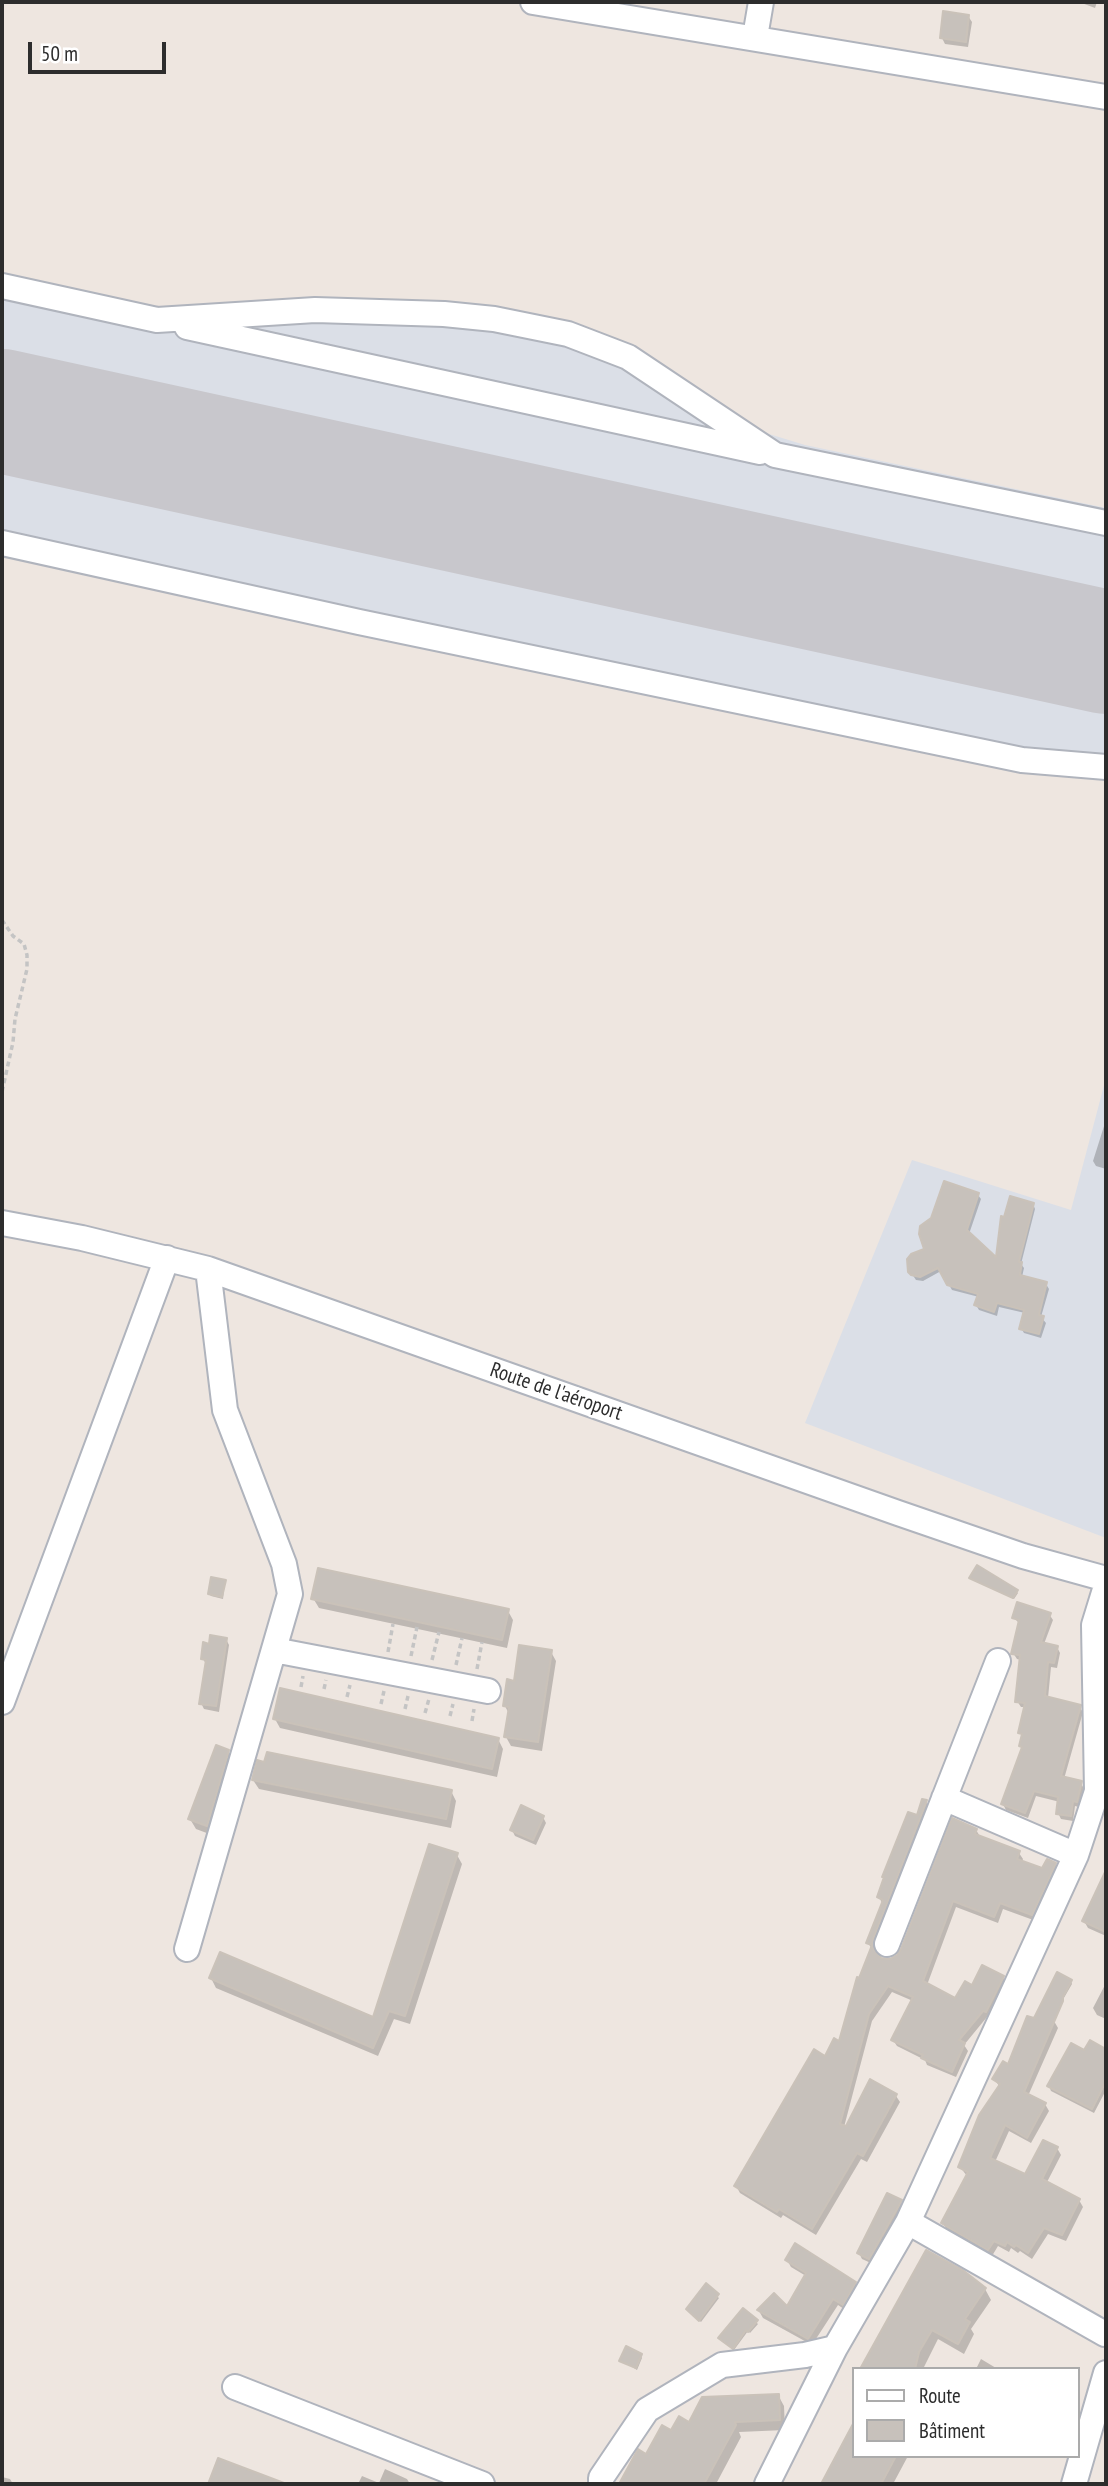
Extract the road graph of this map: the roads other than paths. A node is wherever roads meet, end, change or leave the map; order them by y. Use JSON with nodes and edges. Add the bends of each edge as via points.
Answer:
{"nodes":[{"id":1,"x":533,"y":2,"type":"edge"},
{"id":2,"x":761,"y":2,"type":"edge"},
{"id":3,"x":755,"y":37,"type":"junction"},
{"id":4,"x":1105,"y":92,"type":"edge"},
{"id":5,"x":2,"y":286,"type":"edge"},
{"id":6,"x":157,"y":320,"type":"junction"},
{"id":7,"x":775,"y":455,"type":"junction"},
{"id":8,"x":1106,"y":523,"type":"edge"},
{"id":9,"x":2,"y":543,"type":"edge"},
{"id":10,"x":1106,"y":767,"type":"edge"},
{"id":11,"x":2,"y":1223,"type":"edge"},
{"id":12,"x":167,"y":1258,"type":"junction"},
{"id":13,"x":208,"y":1269,"type":"junction"},
{"id":14,"x":1106,"y":1579,"type":"edge"},
{"id":15,"x":1106,"y":1586,"type":"edge"},
{"id":16,"x":1100,"y":1644,"type":"edge"},
{"id":17,"x":274,"y":1650,"type":"junction"},
{"id":18,"x":998,"y":1661,"type":"dead end"},
{"id":19,"x":471,"y":1687,"type":"road end"},
{"id":20,"x":2,"y":1702,"type":"edge"},
{"id":21,"x":944,"y":1798,"type":"junction"},
{"id":22,"x":1076,"y":1855,"type":"junction"},
{"id":23,"x":887,"y":1944,"type":"dead end"},
{"id":24,"x":187,"y":1949,"type":"dead end"},
{"id":25,"x":908,"y":2222,"type":"junction"},
{"id":26,"x":1106,"y":2336,"type":"edge"},
{"id":27,"x":835,"y":2348,"type":"junction"},
{"id":28,"x":1106,"y":2373,"type":"edge"},
{"id":29,"x":235,"y":2387,"type":"dead end"},
{"id":30,"x":482,"y":2484,"type":"edge"},
{"id":31,"x":601,"y":2484,"type":"edge"},
{"id":32,"x":767,"y":2484,"type":"edge"},
{"id":33,"x":1074,"y":2484,"type":"edge"}],
"edges":[{"from":1,"to":3,"type":"street"},
{"from":2,"to":3,"type":"street"},
{"from":3,"to":4,"type":"street"},
{"from":5,"to":6,"type":"street"},
{"from":6,"to":7,"type":"street"},
{"from":6,"to":7,"type":"street","via":[[315,310],[444,314],[568,334],[628,356]]},
{"from":7,"to":8,"type":"street"},
{"from":9,"to":10,"type":"street","via":[[1022,760]]},
{"from":11,"to":12,"type":"street","name":"Route de l'aéroport"},
{"from":12,"to":13,"type":"street","name":"Route de l'aéroport"},
{"from":12,"to":20,"type":"street"},
{"from":13,"to":14,"type":"street","name":"Route de l'aéroport","via":[[910,1517]]},
{"from":13,"to":17,"type":"street","via":[[225,1410],[284,1564],[290,1594]]},
{"from":15,"to":16,"type":"street","via":[[1094,1625]]},
{"from":16,"to":22,"type":"street","via":[[1097,1791]]},
{"from":17,"to":19,"type":"street"},
{"from":17,"to":24,"type":"street"},
{"from":18,"to":21,"type":"street"},
{"from":21,"to":22,"type":"street"},
{"from":21,"to":23,"type":"street"},
{"from":22,"to":25,"type":"street"},
{"from":25,"to":26,"type":"street"},
{"from":25,"to":27,"type":"street"},
{"from":27,"to":31,"type":"street","via":[[722,2365],[647,2410]]},
{"from":27,"to":32,"type":"street"},
{"from":28,"to":33,"type":"street"},
{"from":29,"to":30,"type":"street"}]}
